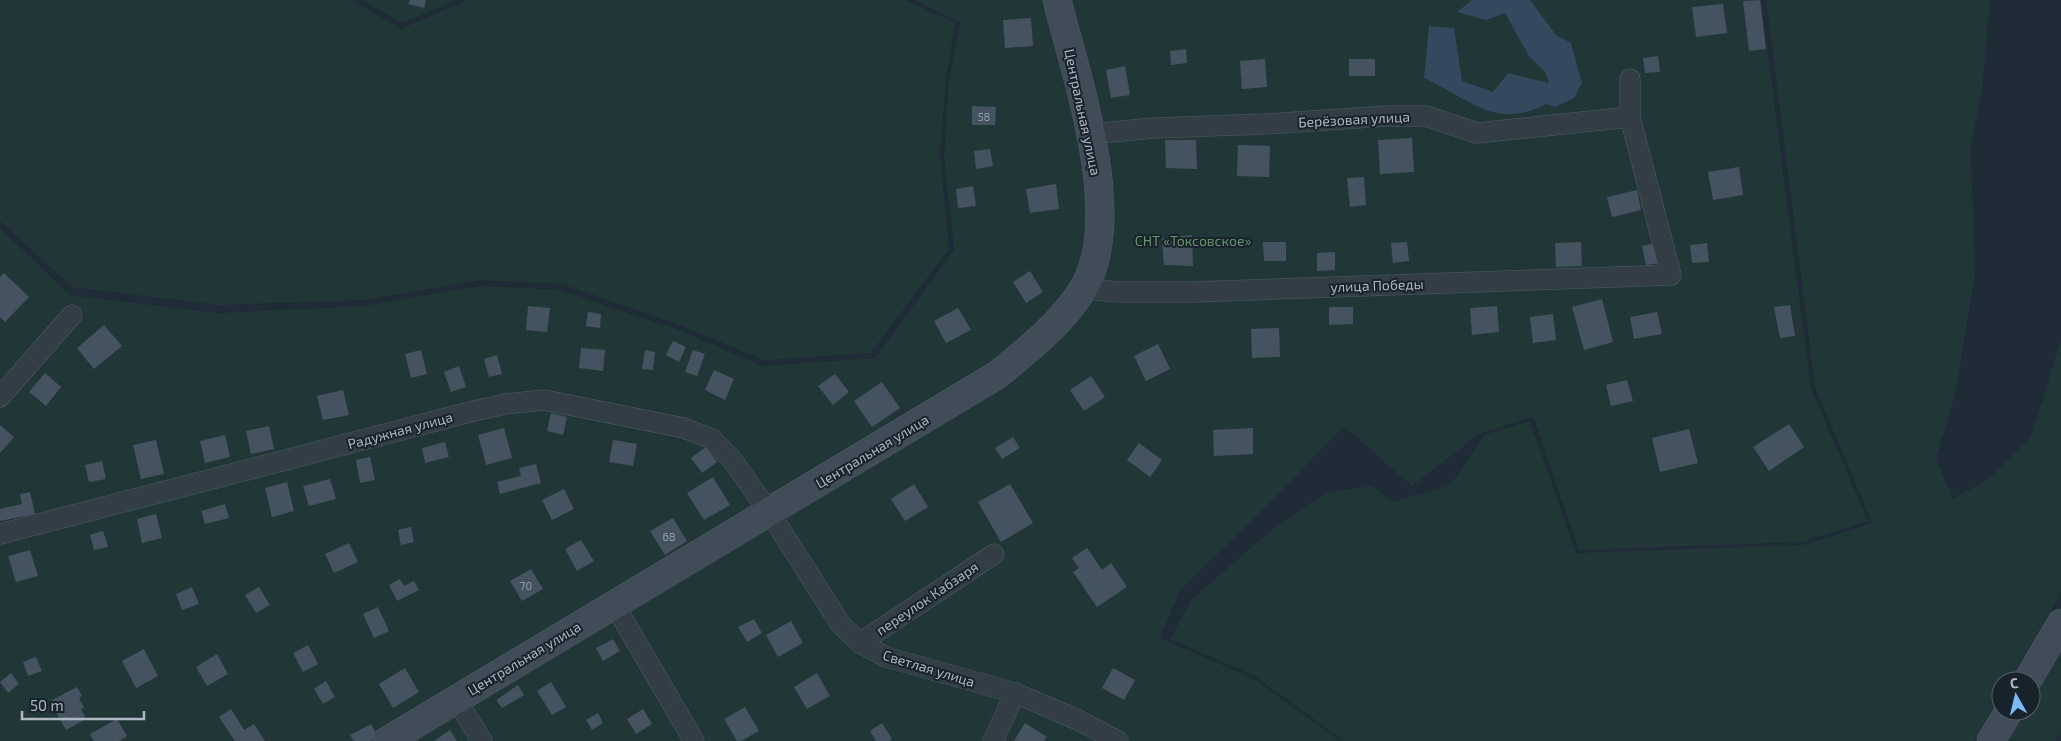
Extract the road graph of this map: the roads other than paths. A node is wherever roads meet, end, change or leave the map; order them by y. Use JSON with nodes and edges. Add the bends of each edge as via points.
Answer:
{"nodes":[{"id":1,"x":1057,"y":0,"type":"edge"},
{"id":2,"x":1630,"y":79,"type":"dead end"},
{"id":3,"x":1630,"y":117,"type":"junction"},
{"id":4,"x":1090,"y":134,"type":"junction"},
{"id":5,"x":1083,"y":289,"type":"junction"},
{"id":6,"x":72,"y":315,"type":"dead end"},
{"id":7,"x":0,"y":397,"type":"edge"},
{"id":8,"x":770,"y":513,"type":"junction"},
{"id":9,"x":0,"y":534,"type":"edge"},
{"id":10,"x":994,"y":554,"type":"dead end"},
{"id":11,"x":614,"y":604,"type":"junction"},
{"id":12,"x":2061,"y":624,"type":"edge"},
{"id":13,"x":860,"y":643,"type":"junction"},
{"id":14,"x":2033,"y":671,"type":"edge"},
{"id":15,"x":1015,"y":693,"type":"junction"},
{"id":16,"x":456,"y":699,"type":"junction"},
{"id":17,"x":2003,"y":721,"type":"edge"},
{"id":18,"x":387,"y":741,"type":"edge"},
{"id":19,"x":482,"y":741,"type":"edge"},
{"id":20,"x":694,"y":741,"type":"edge"},
{"id":21,"x":993,"y":741,"type":"edge"},
{"id":22,"x":1118,"y":741,"type":"edge"},
{"id":23,"x":1991,"y":741,"type":"edge"}],
"edges":[{"from":1,"to":4,"type":"street","name":"Центральная улица"},
{"from":2,"to":3,"type":"street"},
{"from":3,"to":4,"type":"street","name":"Берёзовая улица","via":[[1477,133],[1426,116],[1388,116]]},
{"from":3,"to":5,"type":"street","name":"улица Победы","via":[[1671,275],[1192,292]]},
{"from":4,"to":5,"type":"street","name":"Центральная улица","via":[[1101,202],[1097,251]]},
{"from":5,"to":8,"type":"street","name":"Центральная улица","via":[[1036,343],[997,375]]},
{"from":6,"to":7,"type":"street"},
{"from":8,"to":9,"type":"street","name":"Радужная улица","via":[[733,461],[712,439],[684,428],[544,400],[470,412]]},
{"from":8,"to":11,"type":"street","name":"Центральная улица"},
{"from":8,"to":13,"type":"street","name":"Светлая улица","via":[[841,624]]},
{"from":10,"to":13,"type":"street","name":"переулок Кабзаря"},
{"from":11,"to":16,"type":"street","name":"Центральная улица"},
{"from":11,"to":20,"type":"street"},
{"from":12,"to":14,"type":"street"},
{"from":13,"to":15,"type":"street","name":"Светлая улица","via":[[886,657]]},
{"from":15,"to":21,"type":"street"},
{"from":15,"to":22,"type":"street","name":"Светлая улица"},
{"from":16,"to":18,"type":"street","name":"Центральная улица"},
{"from":16,"to":19,"type":"street"},
{"from":17,"to":23,"type":"street"}]}
